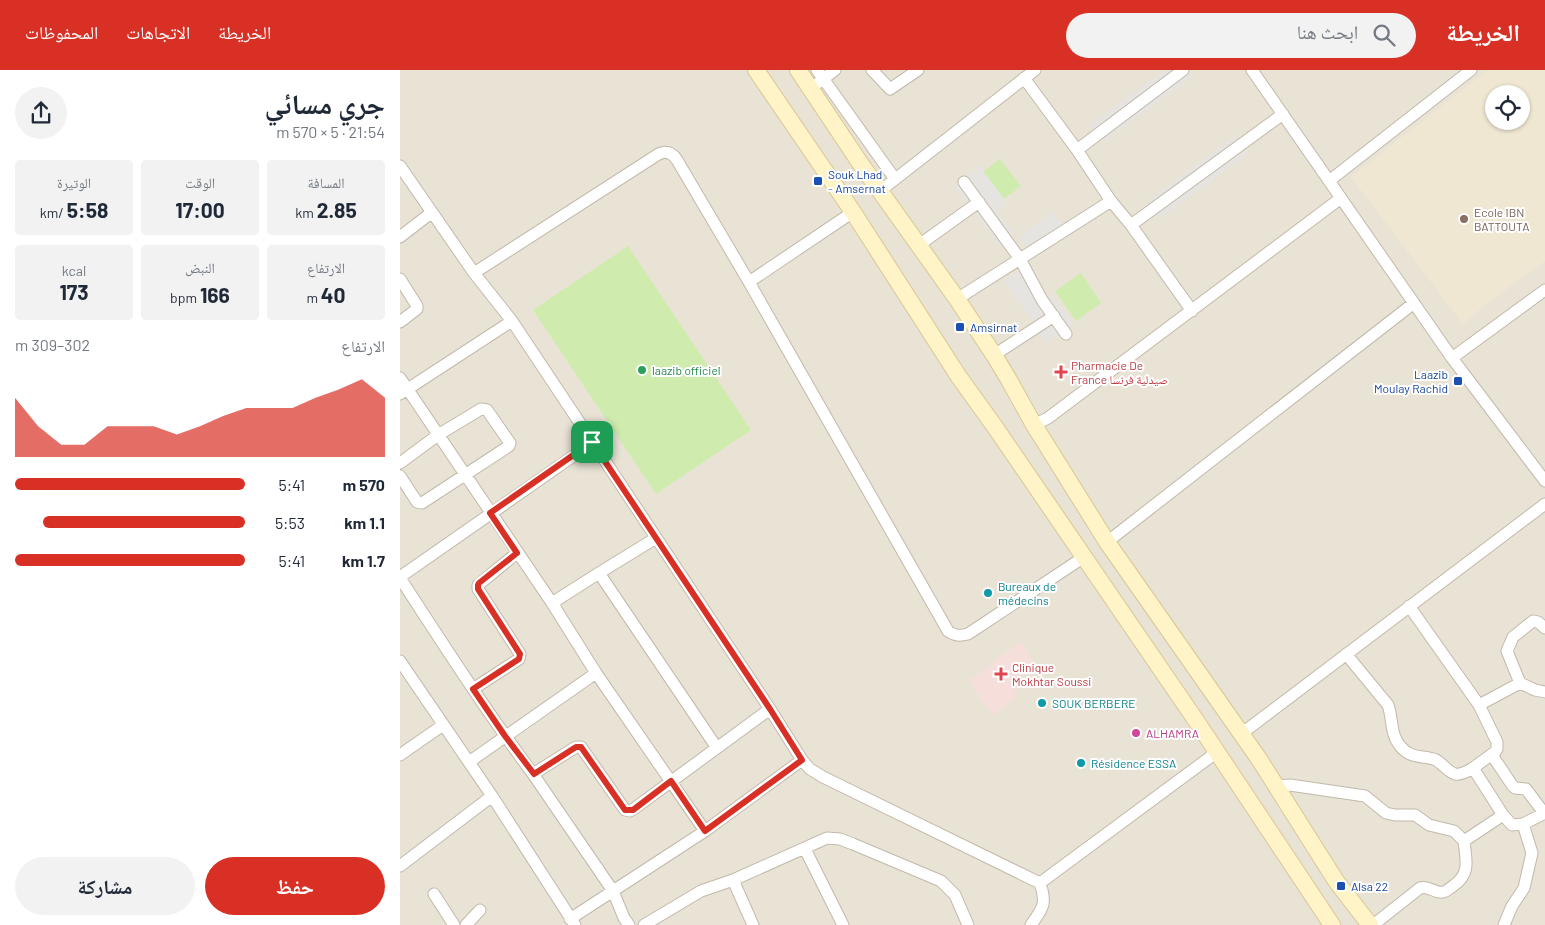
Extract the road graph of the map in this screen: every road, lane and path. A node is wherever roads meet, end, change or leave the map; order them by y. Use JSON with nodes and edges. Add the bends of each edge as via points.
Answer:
{"nodes":[{"id":1,"x":756,"y":70,"type":"edge"},
{"id":2,"x":798,"y":70,"type":"edge"},
{"id":3,"x":834,"y":70,"type":"edge"},
{"id":4,"x":872,"y":70,"type":"edge"},
{"id":5,"x":918,"y":70,"type":"edge"},
{"id":6,"x":1035,"y":70,"type":"edge"},
{"id":7,"x":1183,"y":70,"type":"edge"},
{"id":8,"x":1252,"y":70,"type":"edge"},
{"id":9,"x":1471,"y":70,"type":"edge"},
{"id":10,"x":1024,"y":78,"type":"junction"},
{"id":11,"x":817,"y":79,"type":"edge"},
{"id":12,"x":1283,"y":114,"type":"junction"},
{"id":13,"x":1077,"y":150,"type":"junction"},
{"id":14,"x":401,"y":171,"type":"edge"},
{"id":15,"x":895,"y":179,"type":"junction"},
{"id":16,"x":1329,"y":180,"type":"junction"},
{"id":17,"x":964,"y":182,"type":"dead end"},
{"id":18,"x":880,"y":191,"type":"junction"},
{"id":19,"x":1342,"y":198,"type":"junction"},
{"id":20,"x":1111,"y":201,"type":"junction"},
{"id":21,"x":979,"y":202,"type":"junction"},
{"id":22,"x":852,"y":212,"type":"junction"},
{"id":23,"x":431,"y":213,"type":"junction"},
{"id":24,"x":1131,"y":225,"type":"junction"},
{"id":25,"x":400,"y":237,"type":"edge"},
{"id":26,"x":919,"y":245,"type":"junction"},
{"id":27,"x":1020,"y":259,"type":"junction"},
{"id":28,"x":474,"y":273,"type":"junction"},
{"id":29,"x":400,"y":279,"type":"edge"},
{"id":30,"x":749,"y":282,"type":"junction"},
{"id":31,"x":1545,"y":290,"type":"edge"},
{"id":32,"x":957,"y":299,"type":"junction"},
{"id":33,"x":1414,"y":303,"type":"junction"},
{"id":34,"x":1192,"y":311,"type":"junction"},
{"id":35,"x":1054,"y":316,"type":"junction"},
{"id":36,"x":512,"y":321,"type":"junction"},
{"id":37,"x":400,"y":322,"type":"edge"},
{"id":38,"x":1066,"y":334,"type":"dead end"},
{"id":39,"x":994,"y":355,"type":"junction"},
{"id":40,"x":1452,"y":358,"type":"junction"},
{"id":41,"x":400,"y":378,"type":"edge"},
{"id":42,"x":404,"y":392,"type":"edge"},
{"id":43,"x":1034,"y":425,"type":"junction"},
{"id":44,"x":438,"y":435,"type":"junction"},
{"id":45,"x":592,"y":442,"type":"junction"},
{"id":46,"x":400,"y":463,"type":"edge"},
{"id":47,"x":465,"y":475,"type":"junction"},
{"id":48,"x":400,"y":476,"type":"edge"},
{"id":49,"x":1545,"y":481,"type":"edge"},
{"id":50,"x":1545,"y":504,"type":"edge"},
{"id":51,"x":490,"y":513,"type":"junction"},
{"id":52,"x":656,"y":538,"type":"junction"},
{"id":53,"x":1107,"y":542,"type":"junction"},
{"id":54,"x":517,"y":553,"type":"junction"},
{"id":55,"x":1084,"y":557,"type":"junction"},
{"id":56,"x":599,"y":573,"type":"junction"},
{"id":57,"x":400,"y":577,"type":"edge"},
{"id":58,"x":552,"y":603,"type":"junction"},
{"id":59,"x":1409,"y":606,"type":"junction"},
{"id":60,"x":1545,"y":628,"type":"edge"},
{"id":61,"x":1346,"y":654,"type":"junction"},
{"id":62,"x":400,"y":661,"type":"edge"},
{"id":63,"x":596,"y":673,"type":"junction"},
{"id":64,"x":1520,"y":683,"type":"junction"},
{"id":65,"x":473,"y":689,"type":"junction"},
{"id":66,"x":1545,"y":692,"type":"edge"},
{"id":67,"x":1479,"y":705,"type":"junction"},
{"id":68,"x":770,"y":709,"type":"junction"},
{"id":69,"x":443,"y":725,"type":"junction"},
{"id":70,"x":1241,"y":734,"type":"junction"},
{"id":71,"x":505,"y":736,"type":"junction"},
{"id":72,"x":717,"y":748,"type":"junction"},
{"id":73,"x":1217,"y":752,"type":"junction"},
{"id":74,"x":400,"y":755,"type":"edge"},
{"id":75,"x":1492,"y":755,"type":"junction"},
{"id":76,"x":802,"y":760,"type":"junction"},
{"id":77,"x":469,"y":762,"type":"junction"},
{"id":78,"x":1474,"y":768,"type":"junction"},
{"id":79,"x":534,"y":774,"type":"junction"},
{"id":80,"x":671,"y":781,"type":"junction"},
{"id":81,"x":1278,"y":786,"type":"junction"},
{"id":82,"x":492,"y":796,"type":"junction"},
{"id":83,"x":1544,"y":813,"type":"edge"},
{"id":84,"x":1502,"y":815,"type":"junction"},
{"id":85,"x":1523,"y":824,"type":"junction"},
{"id":86,"x":705,"y":831,"type":"junction"},
{"id":87,"x":1464,"y":841,"type":"junction"},
{"id":88,"x":805,"y":849,"type":"junction"},
{"id":89,"x":400,"y":866,"type":"edge"},
{"id":90,"x":733,"y":880,"type":"junction"},
{"id":91,"x":1040,"y":883,"type":"junction"},
{"id":92,"x":613,"y":891,"type":"junction"},
{"id":93,"x":434,"y":894,"type":"dead end"},
{"id":94,"x":480,"y":910,"type":"dead end"},
{"id":95,"x":572,"y":922,"type":"edge"},
{"id":96,"x":454,"y":925,"type":"edge"},
{"id":97,"x":466,"y":925,"type":"edge"},
{"id":98,"x":629,"y":925,"type":"edge"},
{"id":99,"x":644,"y":925,"type":"edge"},
{"id":100,"x":753,"y":925,"type":"edge"},
{"id":101,"x":843,"y":925,"type":"edge"},
{"id":102,"x":968,"y":925,"type":"edge"},
{"id":103,"x":1031,"y":925,"type":"edge"},
{"id":104,"x":1332,"y":925,"type":"edge"},
{"id":105,"x":1371,"y":925,"type":"edge"},
{"id":106,"x":1504,"y":925,"type":"edge"}],
"edges":[{"from":1,"to":22,"type":"street"},
{"from":2,"to":11,"type":"street"},
{"from":3,"to":11,"type":"street"},
{"from":4,"to":5,"type":"street","via":[[890,89]]},
{"from":6,"to":10,"type":"street"},
{"from":7,"to":13,"type":"street"},
{"from":8,"to":12,"type":"street"},
{"from":9,"to":16,"type":"street"},
{"from":10,"to":13,"type":"street"},
{"from":10,"to":15,"type":"street"},
{"from":11,"to":15,"type":"street"},
{"from":11,"to":18,"type":"street"},
{"from":12,"to":16,"type":"street"},
{"from":12,"to":24,"type":"street"},
{"from":13,"to":20,"type":"street"},
{"from":14,"to":23,"type":"street"},
{"from":15,"to":18,"type":"street"},
{"from":16,"to":19,"type":"street"},
{"from":17,"to":21,"type":"street"},
{"from":18,"to":26,"type":"street"},
{"from":19,"to":33,"type":"street"},
{"from":19,"to":34,"type":"street"},
{"from":20,"to":24,"type":"street"},
{"from":20,"to":27,"type":"street"},
{"from":21,"to":26,"type":"street"},
{"from":21,"to":27,"type":"street"},
{"from":22,"to":30,"type":"street"},
{"from":22,"to":55,"type":"street","via":[[959,378]]},
{"from":23,"to":25,"type":"street"},
{"from":23,"to":28,"type":"street"},
{"from":24,"to":34,"type":"street"},
{"from":26,"to":32,"type":"street"},
{"from":27,"to":32,"type":"street"},
{"from":27,"to":35,"type":"street"},
{"from":28,"to":30,"type":"street","via":[[663,152],[676,157]]},
{"from":28,"to":36,"type":"street"},
{"from":29,"to":37,"type":"street","via":[[417,306]]},
{"from":30,"to":55,"type":"street","via":[[948,631],[959,636],[968,634]]},
{"from":31,"to":40,"type":"street"},
{"from":32,"to":39,"type":"street"},
{"from":33,"to":40,"type":"street"},
{"from":33,"to":53,"type":"street"},
{"from":34,"to":43,"type":"street","via":[[1048,418]]},
{"from":35,"to":38,"type":"street"},
{"from":35,"to":39,"type":"street"},
{"from":36,"to":42,"type":"street"},
{"from":36,"to":45,"type":"street"},
{"from":39,"to":43,"type":"street"},
{"from":40,"to":49,"type":"street"},
{"from":41,"to":42,"type":"street"},
{"from":42,"to":44,"type":"street"},
{"from":43,"to":53,"type":"street"},
{"from":44,"to":46,"type":"street"},
{"from":44,"to":47,"type":"street"},
{"from":44,"to":47,"type":"street","via":[[484,409],[509,440],[509,446]]},
{"from":45,"to":51,"type":"street"},
{"from":45,"to":52,"type":"street"},
{"from":47,"to":48,"type":"street","via":[[422,503]]},
{"from":47,"to":51,"type":"street"},
{"from":50,"to":59,"type":"street"},
{"from":51,"to":54,"type":"street"},
{"from":51,"to":57,"type":"street"},
{"from":52,"to":56,"type":"street"},
{"from":52,"to":68,"type":"street"},
{"from":53,"to":70,"type":"street"},
{"from":54,"to":58,"type":"street"},
{"from":54,"to":65,"type":"street","via":[[478,585],[478,589],[520,657]]},
{"from":55,"to":73,"type":"street"},
{"from":56,"to":58,"type":"street"},
{"from":56,"to":72,"type":"street"},
{"from":57,"to":65,"type":"street"},
{"from":58,"to":63,"type":"street"},
{"from":59,"to":61,"type":"street"},
{"from":59,"to":67,"type":"street"},
{"from":60,"to":64,"type":"street","via":[[1533,621],[1512,640],[1508,651]]},
{"from":61,"to":70,"type":"street"},
{"from":61,"to":78,"type":"street","via":[[1388,705],[1393,734],[1400,746],[1412,755],[1440,762],[1454,773]]},
{"from":62,"to":69,"type":"street"},
{"from":63,"to":71,"type":"street"},
{"from":63,"to":80,"type":"street"},
{"from":64,"to":66,"type":"street"},
{"from":64,"to":67,"type":"street"},
{"from":65,"to":71,"type":"street"},
{"from":67,"to":75,"type":"street","via":[[1497,742],[1497,749]]},
{"from":68,"to":72,"type":"street"},
{"from":68,"to":76,"type":"street"},
{"from":69,"to":74,"type":"street"},
{"from":69,"to":77,"type":"street"},
{"from":70,"to":81,"type":"street"},
{"from":71,"to":77,"type":"street"},
{"from":71,"to":79,"type":"street"},
{"from":72,"to":80,"type":"street"},
{"from":73,"to":91,"type":"street"},
{"from":73,"to":104,"type":"street"},
{"from":75,"to":78,"type":"street"},
{"from":75,"to":83,"type":"street","via":[[1512,785],[1526,789]]},
{"from":76,"to":86,"type":"street"},
{"from":76,"to":91,"type":"street","via":[[824,777]]},
{"from":77,"to":82,"type":"street"},
{"from":78,"to":84,"type":"street"},
{"from":79,"to":80,"type":"street","via":[[581,747],[628,811]]},
{"from":79,"to":92,"type":"street"},
{"from":80,"to":86,"type":"street"},
{"from":81,"to":87,"type":"street","via":[[1366,796],[1386,813],[1415,815],[1429,825],[1454,831]]},
{"from":81,"to":105,"type":"street","via":[[1336,881]]},
{"from":82,"to":89,"type":"street"},
{"from":82,"to":95,"type":"street"},
{"from":83,"to":85,"type":"street"},
{"from":84,"to":85,"type":"street","via":[[1512,825]]},
{"from":84,"to":87,"type":"street"},
{"from":85,"to":106,"type":"street","via":[[1532,853],[1524,888]]},
{"from":86,"to":92,"type":"street"},
{"from":87,"to":105,"type":"street","via":[[1467,866],[1459,882],[1443,892],[1426,886],[1420,888]]},
{"from":88,"to":90,"type":"street"},
{"from":88,"to":101,"type":"street"},
{"from":88,"to":102,"type":"street","via":[[827,838],[840,839],[941,881],[955,895]]},
{"from":90,"to":99,"type":"street","via":[[702,891]]},
{"from":90,"to":100,"type":"street"},
{"from":91,"to":103,"type":"street","via":[[1045,897],[1041,911]]},
{"from":92,"to":95,"type":"street"},
{"from":92,"to":98,"type":"street"},
{"from":93,"to":96,"type":"street"},
{"from":94,"to":97,"type":"street"}]}
